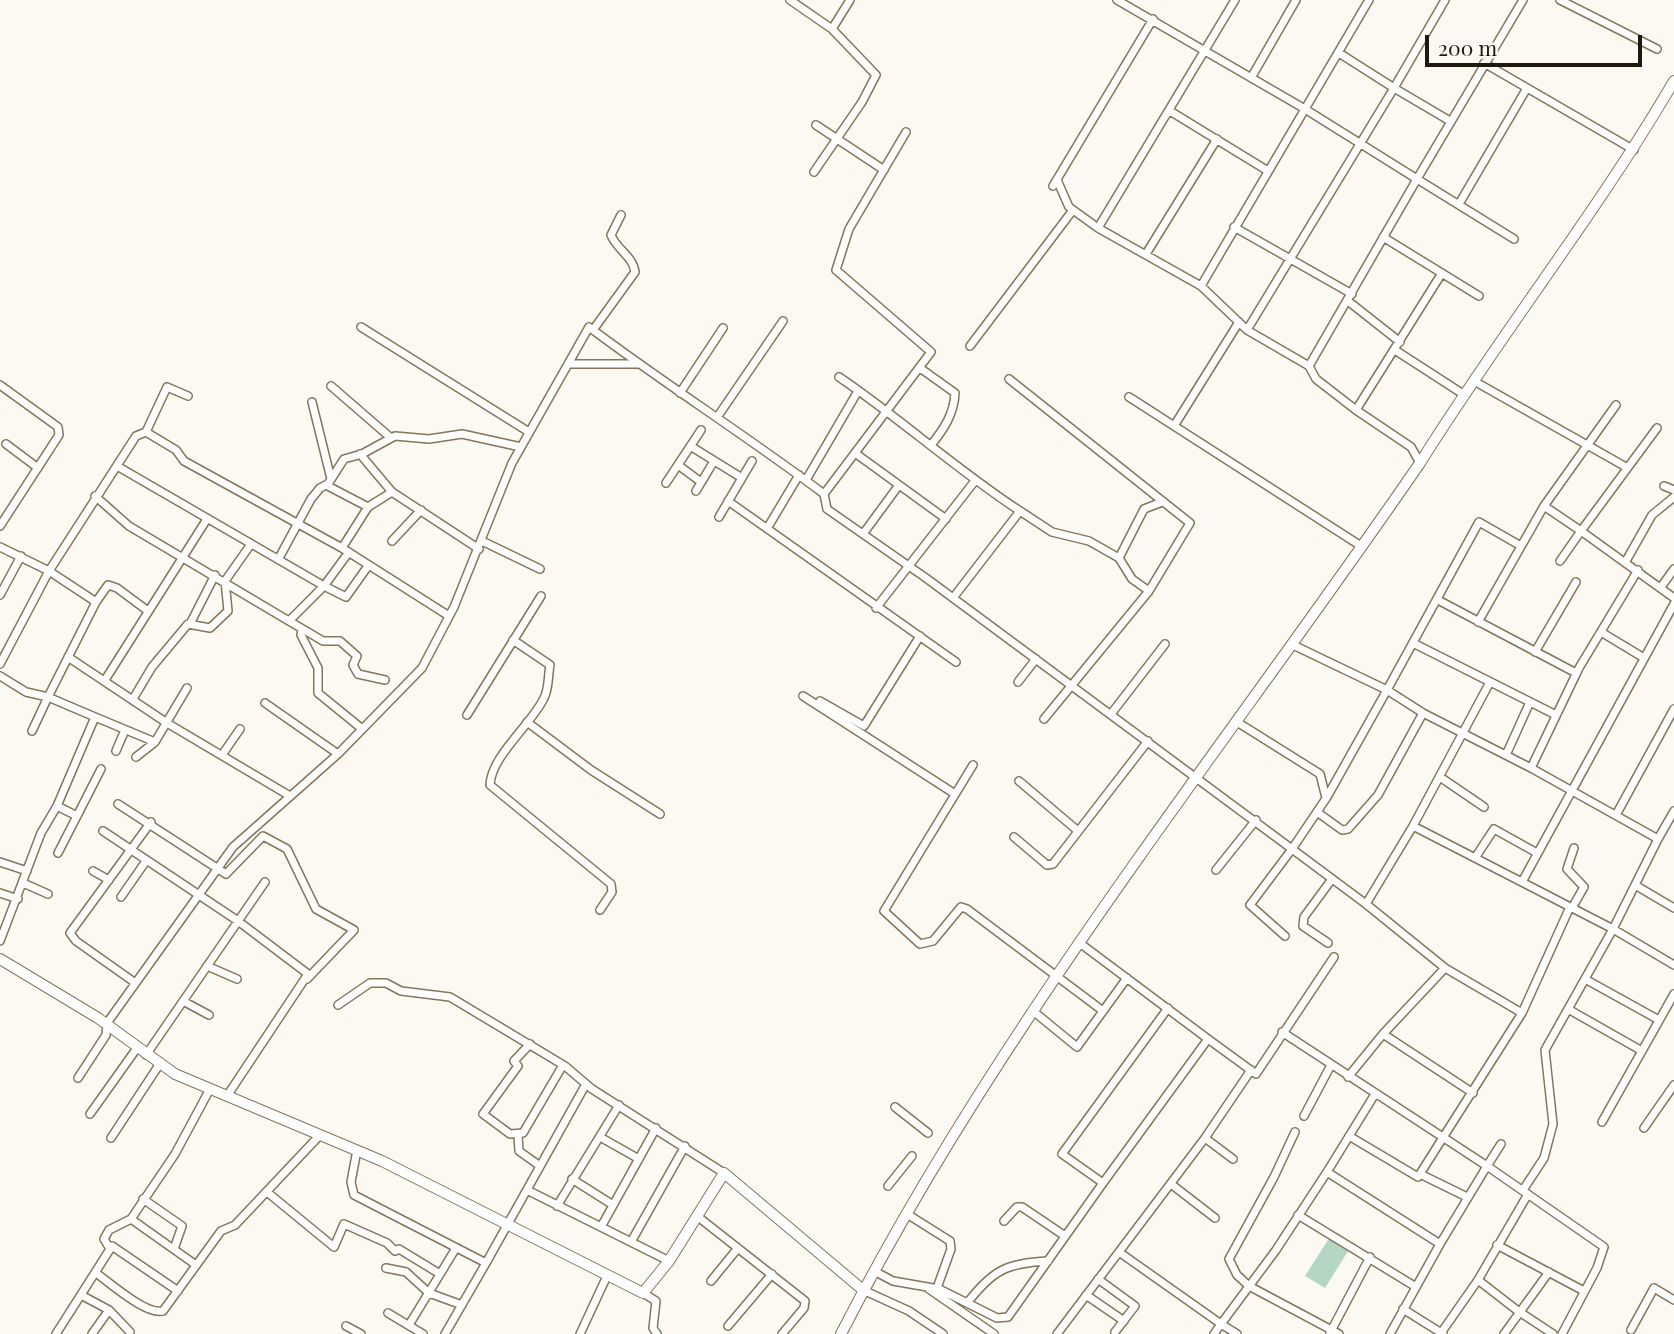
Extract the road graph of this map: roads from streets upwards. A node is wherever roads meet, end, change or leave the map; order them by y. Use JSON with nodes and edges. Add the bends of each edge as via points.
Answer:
{"nodes":[{"id":1,"x":790,"y":0,"type":"edge"},
{"id":2,"x":850,"y":0,"type":"edge"},
{"id":3,"x":1117,"y":0,"type":"edge"},
{"id":4,"x":1235,"y":0,"type":"edge"},
{"id":5,"x":1296,"y":0,"type":"edge"},
{"id":6,"x":1369,"y":0,"type":"edge"},
{"id":7,"x":1445,"y":0,"type":"edge"},
{"id":8,"x":1522,"y":0,"type":"edge"},
{"id":9,"x":1560,"y":0,"type":"edge"},
{"id":10,"x":1153,"y":19,"type":"junction"},
{"id":11,"x":832,"y":29,"type":"junction"},
{"id":12,"x":1657,"y":48,"type":"dead end"},
{"id":13,"x":1206,"y":51,"type":"junction"},
{"id":14,"x":1339,"y":52,"type":"junction"},
{"id":15,"x":1484,"y":63,"type":"junction"},
{"id":16,"x":1251,"y":78,"type":"junction"},
{"id":17,"x":1674,"y":80,"type":"edge"},
{"id":18,"x":1394,"y":88,"type":"junction"},
{"id":19,"x":1527,"y":88,"type":"junction"},
{"id":20,"x":1305,"y":109,"type":"junction"},
{"id":21,"x":1170,"y":111,"type":"junction"},
{"id":22,"x":1450,"y":121,"type":"junction"},
{"id":23,"x":816,"y":125,"type":"dead end"},
{"id":24,"x":906,"y":132,"type":"dead end"},
{"id":25,"x":838,"y":139,"type":"junction"},
{"id":26,"x":1217,"y":139,"type":"junction"},
{"id":27,"x":1361,"y":145,"type":"junction"},
{"id":28,"x":1633,"y":150,"type":"junction"},
{"id":29,"x":884,"y":170,"type":"junction"},
{"id":30,"x":1268,"y":170,"type":"junction"},
{"id":31,"x":814,"y":172,"type":"dead end"},
{"id":32,"x":1417,"y":180,"type":"junction"},
{"id":33,"x":1459,"y":204,"type":"junction"},
{"id":34,"x":1073,"y":210,"type":"junction"},
{"id":35,"x":621,"y":215,"type":"dead end"},
{"id":36,"x":1234,"y":227,"type":"junction"},
{"id":37,"x":1098,"y":228,"type":"junction"},
{"id":38,"x":1383,"y":237,"type":"junction"},
{"id":39,"x":1514,"y":239,"type":"dead end"},
{"id":40,"x":1146,"y":254,"type":"junction"},
{"id":41,"x":1292,"y":260,"type":"junction"},
{"id":42,"x":1442,"y":273,"type":"junction"},
{"id":43,"x":1200,"y":286,"type":"junction"},
{"id":44,"x":1479,"y":296,"type":"dead end"},
{"id":45,"x":1350,"y":297,"type":"junction"},
{"id":46,"x":783,"y":321,"type":"dead end"},
{"id":47,"x":1239,"y":322,"type":"junction"},
{"id":48,"x":361,"y":327,"type":"dead end"},
{"id":49,"x":723,"y":328,"type":"dead end"},
{"id":50,"x":593,"y":330,"type":"junction"},
{"id":51,"x":1247,"y":330,"type":"junction"},
{"id":52,"x":1399,"y":342,"type":"junction"},
{"id":53,"x":970,"y":346,"type":"dead end"},
{"id":54,"x":1395,"y":350,"type":"junction"},
{"id":55,"x":568,"y":364,"type":"junction"},
{"id":56,"x":639,"y":364,"type":"junction"},
{"id":57,"x":1309,"y":366,"type":"junction"},
{"id":58,"x":920,"y":368,"type":"junction"},
{"id":59,"x":839,"y":377,"type":"dead end"},
{"id":60,"x":1009,"y":379,"type":"dead end"},
{"id":61,"x":1474,"y":381,"type":"junction"},
{"id":62,"x":0,"y":385,"type":"edge"},
{"id":63,"x":331,"y":386,"type":"dead end"},
{"id":64,"x":858,"y":391,"type":"junction"},
{"id":65,"x":680,"y":393,"type":"junction"},
{"id":66,"x":1463,"y":394,"type":"junction"},
{"id":67,"x":188,"y":396,"type":"dead end"},
{"id":68,"x":1129,"y":397,"type":"dead end"},
{"id":69,"x":312,"y":402,"type":"dead end"},
{"id":70,"x":1616,"y":405,"type":"dead end"},
{"id":71,"x":888,"y":410,"type":"junction"},
{"id":72,"x":1356,"y":410,"type":"junction"},
{"id":73,"x":719,"y":416,"type":"junction"},
{"id":74,"x":1174,"y":426,"type":"junction"},
{"id":75,"x":1657,"y":428,"type":"dead end"},
{"id":76,"x":701,"y":430,"type":"dead end"},
{"id":77,"x":146,"y":432,"type":"junction"},
{"id":78,"x":528,"y":432,"type":"junction"},
{"id":79,"x":391,"y":438,"type":"junction"},
{"id":80,"x":6,"y":444,"type":"dead end"},
{"id":81,"x":932,"y":445,"type":"junction"},
{"id":82,"x":1587,"y":446,"type":"junction"},
{"id":83,"x":521,"y":447,"type":"junction"},
{"id":84,"x":692,"y":447,"type":"junction"},
{"id":85,"x":855,"y":453,"type":"junction"},
{"id":86,"x":360,"y":454,"type":"junction"},
{"id":87,"x":714,"y":461,"type":"junction"},
{"id":88,"x":752,"y":461,"type":"dead end"},
{"id":89,"x":1420,"y":463,"type":"junction"},
{"id":90,"x":678,"y":465,"type":"junction"},
{"id":91,"x":117,"y":466,"type":"junction"},
{"id":92,"x":1626,"y":467,"type":"junction"},
{"id":93,"x":38,"y":468,"type":"junction"},
{"id":94,"x":802,"y":477,"type":"junction"},
{"id":95,"x":742,"y":478,"type":"junction"},
{"id":96,"x":329,"y":482,"type":"junction"},
{"id":97,"x":666,"y":482,"type":"dead end"},
{"id":98,"x":701,"y":482,"type":"junction"},
{"id":99,"x":974,"y":482,"type":"junction"},
{"id":100,"x":900,"y":485,"type":"junction"},
{"id":101,"x":1664,"y":486,"type":"dead end"},
{"id":102,"x":1674,"y":490,"type":"edge"},
{"id":103,"x":696,"y":491,"type":"dead end"},
{"id":104,"x":392,"y":492,"type":"junction"},
{"id":105,"x":824,"y":494,"type":"junction"},
{"id":106,"x":95,"y":496,"type":"junction"},
{"id":107,"x":1674,"y":497,"type":"edge"},
{"id":108,"x":728,"y":502,"type":"junction"},
{"id":109,"x":1162,"y":502,"type":"junction"},
{"id":110,"x":1544,"y":506,"type":"junction"},
{"id":111,"x":368,"y":508,"type":"junction"},
{"id":112,"x":421,"y":510,"type":"junction"},
{"id":113,"x":1020,"y":511,"type":"junction"},
{"id":114,"x":719,"y":517,"type":"dead end"},
{"id":115,"x":207,"y":519,"type":"junction"},
{"id":116,"x":946,"y":519,"type":"junction"},
{"id":117,"x":298,"y":522,"type":"junction"},
{"id":118,"x":0,"y":526,"type":"edge"},
{"id":119,"x":768,"y":527,"type":"junction"},
{"id":120,"x":1581,"y":531,"type":"junction"},
{"id":121,"x":863,"y":534,"type":"junction"},
{"id":122,"x":392,"y":541,"type":"dead end"},
{"id":123,"x":251,"y":544,"type":"junction"},
{"id":124,"x":481,"y":545,"type":"junction"},
{"id":125,"x":1361,"y":546,"type":"junction"},
{"id":126,"x":1521,"y":546,"type":"junction"},
{"id":127,"x":0,"y":547,"type":"edge"},
{"id":128,"x":346,"y":550,"type":"junction"},
{"id":129,"x":21,"y":556,"type":"junction"},
{"id":130,"x":183,"y":556,"type":"junction"},
{"id":131,"x":279,"y":558,"type":"junction"},
{"id":132,"x":1119,"y":558,"type":"junction"},
{"id":133,"x":1560,"y":561,"type":"dead end"},
{"id":134,"x":1626,"y":561,"type":"junction"},
{"id":135,"x":368,"y":566,"type":"junction"},
{"id":136,"x":910,"y":567,"type":"junction"},
{"id":137,"x":540,"y":569,"type":"dead end"},
{"id":138,"x":1674,"y":569,"type":"edge"},
{"id":139,"x":1638,"y":570,"type":"junction"},
{"id":140,"x":49,"y":571,"type":"junction"},
{"id":141,"x":215,"y":575,"type":"junction"},
{"id":142,"x":225,"y":581,"type":"junction"},
{"id":143,"x":1576,"y":582,"type":"dead end"},
{"id":144,"x":324,"y":586,"type":"junction"},
{"id":145,"x":1661,"y":587,"type":"junction"},
{"id":146,"x":1149,"y":591,"type":"junction"},
{"id":147,"x":0,"y":595,"type":"edge"},
{"id":148,"x":541,"y":596,"type":"dead end"},
{"id":149,"x":954,"y":598,"type":"junction"},
{"id":150,"x":1674,"y":598,"type":"edge"},
{"id":151,"x":1438,"y":600,"type":"junction"},
{"id":152,"x":96,"y":602,"type":"junction"},
{"id":153,"x":1674,"y":604,"type":"edge"},
{"id":154,"x":876,"y":608,"type":"junction"},
{"id":155,"x":148,"y":611,"type":"junction"},
{"id":156,"x":449,"y":616,"type":"junction"},
{"id":157,"x":289,"y":621,"type":"junction"},
{"id":158,"x":1478,"y":622,"type":"junction"},
{"id":159,"x":190,"y":624,"type":"junction"},
{"id":160,"x":302,"y":630,"type":"junction"},
{"id":161,"x":1601,"y":632,"type":"junction"},
{"id":162,"x":920,"y":636,"type":"junction"},
{"id":163,"x":513,"y":640,"type":"junction"},
{"id":164,"x":1413,"y":643,"type":"junction"},
{"id":165,"x":1165,"y":644,"type":"dead end"},
{"id":166,"x":1291,"y":645,"type":"junction"},
{"id":167,"x":1535,"y":652,"type":"junction"},
{"id":168,"x":68,"y":657,"type":"junction"},
{"id":169,"x":1644,"y":658,"type":"junction"},
{"id":170,"x":1035,"y":659,"type":"junction"},
{"id":171,"x":956,"y":662,"type":"dead end"},
{"id":172,"x":0,"y":664,"type":"edge"},
{"id":173,"x":1576,"y":673,"type":"junction"},
{"id":174,"x":0,"y":676,"type":"edge"},
{"id":175,"x":104,"y":680,"type":"junction"},
{"id":176,"x":385,"y":680,"type":"dead end"},
{"id":177,"x":1490,"y":681,"type":"junction"},
{"id":178,"x":1018,"y":682,"type":"dead end"},
{"id":179,"x":1071,"y":685,"type":"junction"},
{"id":180,"x":187,"y":688,"type":"dead end"},
{"id":181,"x":1387,"y":690,"type":"junction"},
{"id":182,"x":803,"y":696,"type":"dead end"},
{"id":183,"x":48,"y":697,"type":"junction"},
{"id":184,"x":133,"y":699,"type":"junction"},
{"id":185,"x":817,"y":700,"type":"dead end"},
{"id":186,"x":1530,"y":702,"type":"junction"},
{"id":187,"x":265,"y":703,"type":"dead end"},
{"id":188,"x":1423,"y":713,"type":"junction"},
{"id":189,"x":1111,"y":714,"type":"junction"},
{"id":190,"x":1673,"y":714,"type":"edge"},
{"id":191,"x":467,"y":715,"type":"dead end"},
{"id":192,"x":1556,"y":715,"type":"junction"},
{"id":193,"x":95,"y":717,"type":"junction"},
{"id":194,"x":1044,"y":719,"type":"dead end"},
{"id":195,"x":527,"y":722,"type":"junction"},
{"id":196,"x":1237,"y":722,"type":"junction"},
{"id":197,"x":167,"y":723,"type":"junction"},
{"id":198,"x":240,"y":729,"type":"dead end"},
{"id":199,"x":361,"y":729,"type":"junction"},
{"id":200,"x":125,"y":730,"type":"junction"},
{"id":201,"x":32,"y":731,"type":"dead end"},
{"id":202,"x":1464,"y":733,"type":"junction"},
{"id":203,"x":1147,"y":741,"type":"junction"},
{"id":204,"x":155,"y":742,"type":"junction"},
{"id":205,"x":116,"y":751,"type":"dead end"},
{"id":206,"x":338,"y":754,"type":"junction"},
{"id":207,"x":222,"y":755,"type":"junction"},
{"id":208,"x":1506,"y":755,"type":"junction"},
{"id":209,"x":136,"y":757,"type":"dead end"},
{"id":210,"x":973,"y":765,"type":"dead end"},
{"id":211,"x":1531,"y":768,"type":"junction"},
{"id":212,"x":101,"y":769,"type":"dead end"},
{"id":213,"x":1440,"y":777,"type":"junction"},
{"id":214,"x":1194,"y":780,"type":"junction"},
{"id":215,"x":1020,"y":781,"type":"dead end"},
{"id":216,"x":1571,"y":790,"type":"junction"},
{"id":217,"x":955,"y":794,"type":"junction"},
{"id":218,"x":290,"y":796,"type":"junction"},
{"id":219,"x":1326,"y":798,"type":"junction"},
{"id":220,"x":118,"y":804,"type":"dead end"},
{"id":221,"x":57,"y":806,"type":"junction"},
{"id":222,"x":1484,"y":807,"type":"dead end"},
{"id":223,"x":1674,"y":811,"type":"edge"},
{"id":224,"x":1317,"y":812,"type":"junction"},
{"id":225,"x":660,"y":814,"type":"dead end"},
{"id":226,"x":1616,"y":815,"type":"junction"},
{"id":227,"x":76,"y":816,"type":"junction"},
{"id":228,"x":1256,"y":820,"type":"junction"},
{"id":229,"x":150,"y":822,"type":"junction"},
{"id":230,"x":1413,"y":826,"type":"junction"},
{"id":231,"x":103,"y":831,"type":"dead end"},
{"id":232,"x":1077,"y":831,"type":"junction"},
{"id":233,"x":1014,"y":837,"type":"dead end"},
{"id":234,"x":1658,"y":839,"type":"junction"},
{"id":235,"x":1574,"y":848,"type":"dead end"},
{"id":236,"x":1292,"y":849,"type":"junction"},
{"id":237,"x":131,"y":850,"type":"junction"},
{"id":238,"x":58,"y":853,"type":"dead end"},
{"id":239,"x":1537,"y":853,"type":"junction"},
{"id":240,"x":1475,"y":858,"type":"junction"},
{"id":241,"x":146,"y":860,"type":"junction"},
{"id":242,"x":0,"y":862,"type":"edge"},
{"id":243,"x":217,"y":868,"type":"junction"},
{"id":244,"x":1216,"y":870,"type":"dead end"},
{"id":245,"x":27,"y":871,"type":"junction"},
{"id":246,"x":93,"y":871,"type":"dead end"},
{"id":247,"x":1332,"y":879,"type":"junction"},
{"id":248,"x":109,"y":880,"type":"junction"},
{"id":249,"x":265,"y":882,"type":"dead end"},
{"id":250,"x":1522,"y":882,"type":"junction"},
{"id":251,"x":23,"y":883,"type":"junction"},
{"id":252,"x":1635,"y":885,"type":"junction"},
{"id":253,"x":0,"y":892,"type":"edge"},
{"id":254,"x":48,"y":894,"type":"dead end"},
{"id":255,"x":198,"y":895,"type":"junction"},
{"id":256,"x":121,"y":897,"type":"dead end"},
{"id":257,"x":18,"y":899,"type":"junction"},
{"id":258,"x":1366,"y":904,"type":"junction"},
{"id":259,"x":1571,"y":907,"type":"junction"},
{"id":260,"x":1674,"y":908,"type":"edge"},
{"id":261,"x":600,"y":911,"type":"dead end"},
{"id":262,"x":238,"y":921,"type":"junction"},
{"id":263,"x":1613,"y":929,"type":"junction"},
{"id":264,"x":1285,"y":936,"type":"dead end"},
{"id":265,"x":0,"y":940,"type":"edge"},
{"id":266,"x":1328,"y":943,"type":"dead end"},
{"id":267,"x":1081,"y":944,"type":"junction"},
{"id":268,"x":1334,"y":957,"type":"dead end"},
{"id":269,"x":0,"y":959,"type":"edge"},
{"id":270,"x":1674,"y":965,"type":"edge"},
{"id":271,"x":207,"y":966,"type":"junction"},
{"id":272,"x":1445,"y":968,"type":"junction"},
{"id":273,"x":1127,"y":978,"type":"junction"},
{"id":274,"x":237,"y":979,"type":"dead end"},
{"id":275,"x":306,"y":979,"type":"junction"},
{"id":276,"x":1056,"y":979,"type":"junction"},
{"id":277,"x":1585,"y":979,"type":"junction"},
{"id":278,"x":134,"y":982,"type":"junction"},
{"id":279,"x":1674,"y":994,"type":"edge"},
{"id":280,"x":183,"y":1001,"type":"junction"},
{"id":281,"x":338,"y":1004,"type":"dead end"},
{"id":282,"x":1168,"y":1009,"type":"junction"},
{"id":283,"x":1568,"y":1009,"type":"junction"},
{"id":284,"x":1033,"y":1011,"type":"junction"},
{"id":285,"x":1103,"y":1011,"type":"junction"},
{"id":286,"x":1522,"y":1013,"type":"junction"},
{"id":287,"x":209,"y":1015,"type":"dead end"},
{"id":288,"x":1659,"y":1020,"type":"junction"},
{"id":289,"x":107,"y":1023,"type":"junction"},
{"id":290,"x":1282,"y":1032,"type":"junction"},
{"id":291,"x":1383,"y":1034,"type":"junction"},
{"id":292,"x":1208,"y":1039,"type":"junction"},
{"id":293,"x":530,"y":1044,"type":"junction"},
{"id":294,"x":141,"y":1051,"type":"junction"},
{"id":295,"x":1642,"y":1051,"type":"junction"},
{"id":296,"x":159,"y":1065,"type":"junction"},
{"id":297,"x":563,"y":1065,"type":"junction"},
{"id":298,"x":1331,"y":1065,"type":"junction"},
{"id":299,"x":1251,"y":1070,"type":"junction"},
{"id":300,"x":1348,"y":1077,"type":"junction"},
{"id":301,"x":78,"y":1078,"type":"dead end"},
{"id":302,"x":586,"y":1084,"type":"junction"},
{"id":303,"x":1674,"y":1085,"type":"edge"},
{"id":304,"x":210,"y":1089,"type":"junction"},
{"id":305,"x":1473,"y":1093,"type":"junction"},
{"id":306,"x":1375,"y":1094,"type":"junction"},
{"id":307,"x":227,"y":1096,"type":"junction"},
{"id":308,"x":618,"y":1105,"type":"junction"},
{"id":309,"x":895,"y":1107,"type":"dead end"},
{"id":310,"x":90,"y":1114,"type":"dead end"},
{"id":311,"x":1304,"y":1116,"type":"dead end"},
{"id":312,"x":1602,"y":1122,"type":"dead end"},
{"id":313,"x":656,"y":1128,"type":"junction"},
{"id":314,"x":1644,"y":1128,"type":"dead end"},
{"id":315,"x":929,"y":1132,"type":"dead end"},
{"id":316,"x":1295,"y":1132,"type":"dead end"},
{"id":317,"x":320,"y":1135,"type":"junction"},
{"id":318,"x":518,"y":1135,"type":"junction"},
{"id":319,"x":1349,"y":1136,"type":"junction"},
{"id":320,"x":600,"y":1137,"type":"junction"},
{"id":321,"x":111,"y":1138,"type":"dead end"},
{"id":322,"x":1205,"y":1138,"type":"junction"},
{"id":323,"x":1444,"y":1138,"type":"junction"},
{"id":324,"x":1501,"y":1144,"type":"dead end"},
{"id":325,"x":685,"y":1146,"type":"junction"},
{"id":326,"x":357,"y":1150,"type":"junction"},
{"id":327,"x":912,"y":1156,"type":"dead end"},
{"id":328,"x":639,"y":1159,"type":"junction"},
{"id":329,"x":1233,"y":1159,"type":"dead end"},
{"id":330,"x":540,"y":1166,"type":"junction"},
{"id":331,"x":1487,"y":1166,"type":"junction"},
{"id":332,"x":1327,"y":1172,"type":"junction"},
{"id":333,"x":724,"y":1173,"type":"junction"},
{"id":334,"x":1420,"y":1174,"type":"junction"},
{"id":335,"x":572,"y":1179,"type":"junction"},
{"id":336,"x":1102,"y":1183,"type":"junction"},
{"id":337,"x":1171,"y":1184,"type":"junction"},
{"id":338,"x":888,"y":1186,"type":"dead end"},
{"id":339,"x":527,"y":1190,"type":"junction"},
{"id":340,"x":267,"y":1192,"type":"junction"},
{"id":341,"x":1526,"y":1192,"type":"junction"},
{"id":342,"x":1467,"y":1197,"type":"junction"},
{"id":343,"x":144,"y":1199,"type":"junction"},
{"id":344,"x":613,"y":1205,"type":"junction"},
{"id":345,"x":557,"y":1206,"type":"junction"},
{"id":346,"x":907,"y":1214,"type":"junction"},
{"id":347,"x":1298,"y":1215,"type":"junction"},
{"id":348,"x":697,"y":1216,"type":"junction"},
{"id":349,"x":1215,"y":1218,"type":"dead end"},
{"id":350,"x":131,"y":1219,"type":"junction"},
{"id":351,"x":1004,"y":1221,"type":"dead end"},
{"id":352,"x":508,"y":1224,"type":"junction"},
{"id":353,"x":601,"y":1227,"type":"junction"},
{"id":354,"x":1065,"y":1236,"type":"junction"},
{"id":355,"x":631,"y":1242,"type":"junction"},
{"id":356,"x":1440,"y":1244,"type":"junction"},
{"id":357,"x":1497,"y":1245,"type":"junction"},
{"id":358,"x":456,"y":1248,"type":"junction"},
{"id":359,"x":738,"y":1248,"type":"junction"},
{"id":360,"x":110,"y":1249,"type":"junction"},
{"id":361,"x":174,"y":1249,"type":"junction"},
{"id":362,"x":1119,"y":1252,"type":"junction"},
{"id":363,"x":1370,"y":1257,"type":"junction"},
{"id":364,"x":416,"y":1258,"type":"junction"},
{"id":365,"x":669,"y":1261,"type":"junction"},
{"id":366,"x":1048,"y":1261,"type":"junction"},
{"id":367,"x":486,"y":1263,"type":"junction"},
{"id":368,"x":196,"y":1265,"type":"junction"},
{"id":369,"x":386,"y":1268,"type":"dead end"},
{"id":370,"x":874,"y":1271,"type":"junction"},
{"id":371,"x":406,"y":1272,"type":"junction"},
{"id":372,"x":1549,"y":1272,"type":"junction"},
{"id":373,"x":96,"y":1273,"type":"junction"},
{"id":374,"x":440,"y":1273,"type":"junction"},
{"id":375,"x":772,"y":1274,"type":"junction"},
{"id":376,"x":607,"y":1276,"type":"junction"},
{"id":377,"x":1098,"y":1279,"type":"junction"},
{"id":378,"x":1478,"y":1280,"type":"junction"},
{"id":379,"x":711,"y":1281,"type":"dead end"},
{"id":380,"x":1249,"y":1286,"type":"junction"},
{"id":381,"x":1416,"y":1287,"type":"junction"},
{"id":382,"x":933,"y":1288,"type":"junction"},
{"id":383,"x":863,"y":1290,"type":"junction"},
{"id":384,"x":178,"y":1291,"type":"junction"},
{"id":385,"x":1584,"y":1291,"type":"junction"},
{"id":386,"x":429,"y":1293,"type":"junction"},
{"id":387,"x":643,"y":1293,"type":"junction"},
{"id":388,"x":81,"y":1295,"type":"junction"},
{"id":389,"x":1086,"y":1295,"type":"junction"},
{"id":390,"x":1674,"y":1300,"type":"edge"},
{"id":391,"x":968,"y":1302,"type":"junction"},
{"id":392,"x":462,"y":1306,"type":"junction"},
{"id":393,"x":1403,"y":1309,"type":"junction"},
{"id":394,"x":109,"y":1310,"type":"junction"},
{"id":395,"x":1518,"y":1311,"type":"junction"},
{"id":396,"x":388,"y":1313,"type":"dead end"},
{"id":397,"x":1124,"y":1321,"type":"junction"},
{"id":398,"x":1221,"y":1324,"type":"junction"},
{"id":399,"x":409,"y":1325,"type":"junction"},
{"id":400,"x":346,"y":1326,"type":"dead end"},
{"id":401,"x":728,"y":1326,"type":"dead end"},
{"id":402,"x":130,"y":1332,"type":"dead end"},
{"id":403,"x":787,"y":1332,"type":"edge"},
{"id":404,"x":1115,"y":1332,"type":"dead end"},
{"id":405,"x":1333,"y":1333,"type":"edge"},
{"id":406,"x":1632,"y":1333,"type":"edge"},
{"id":407,"x":56,"y":1334,"type":"edge"},
{"id":408,"x":93,"y":1334,"type":"edge"},
{"id":409,"x":361,"y":1334,"type":"edge"},
{"id":410,"x":423,"y":1334,"type":"edge"},
{"id":411,"x":445,"y":1334,"type":"edge"},
{"id":412,"x":580,"y":1334,"type":"edge"},
{"id":413,"x":657,"y":1334,"type":"edge"},
{"id":414,"x":841,"y":1334,"type":"edge"},
{"id":415,"x":943,"y":1334,"type":"edge"},
{"id":416,"x":994,"y":1334,"type":"edge"},
{"id":417,"x":1056,"y":1334,"type":"edge"},
{"id":418,"x":1214,"y":1334,"type":"edge"},
{"id":419,"x":1237,"y":1334,"type":"edge"},
{"id":420,"x":1390,"y":1334,"type":"edge"},
{"id":421,"x":1442,"y":1334,"type":"edge"},
{"id":422,"x":1504,"y":1334,"type":"edge"},
{"id":423,"x":1553,"y":1334,"type":"edge"},
{"id":424,"x":1562,"y":1334,"type":"edge"}],
"edges":[{"from":1,"to":11,"type":"street"},
{"from":2,"to":11,"type":"street"},
{"from":3,"to":10,"type":"street"},
{"from":4,"to":13,"type":"street"},
{"from":5,"to":16,"type":"street"},
{"from":6,"to":14,"type":"street"},
{"from":7,"to":18,"type":"street"},
{"from":8,"to":15,"type":"street"},
{"from":9,"to":12,"type":"street"},
{"from":10,"to":13,"type":"street"},
{"from":10,"to":34,"type":"street","via":[[1055,183]]},
{"from":11,"to":25,"type":"street","via":[[877,75]]},
{"from":13,"to":16,"type":"street"},
{"from":13,"to":21,"type":"street"},
{"from":14,"to":18,"type":"street"},
{"from":14,"to":20,"type":"street"},
{"from":15,"to":19,"type":"street"},
{"from":15,"to":22,"type":"street"},
{"from":16,"to":20,"type":"street"},
{"from":17,"to":28,"type":"street"},
{"from":18,"to":22,"type":"street"},
{"from":18,"to":27,"type":"street"},
{"from":19,"to":28,"type":"street"},
{"from":19,"to":33,"type":"street"},
{"from":20,"to":27,"type":"street"},
{"from":20,"to":30,"type":"street"},
{"from":21,"to":26,"type":"street"},
{"from":21,"to":37,"type":"street"},
{"from":22,"to":32,"type":"street"},
{"from":23,"to":25,"type":"street"},
{"from":24,"to":29,"type":"street"},
{"from":25,"to":29,"type":"street"},
{"from":25,"to":31,"type":"street"},
{"from":26,"to":30,"type":"street"},
{"from":26,"to":40,"type":"street"},
{"from":27,"to":32,"type":"street"},
{"from":27,"to":41,"type":"street"},
{"from":28,"to":61,"type":"street"},
{"from":29,"to":58,"type":"street","via":[[849,229],[836,270],[932,352]]},
{"from":30,"to":36,"type":"street"},
{"from":32,"to":33,"type":"street"},
{"from":32,"to":38,"type":"street"},
{"from":33,"to":39,"type":"street"},
{"from":34,"to":37,"type":"street"},
{"from":34,"to":53,"type":"street"},
{"from":35,"to":50,"type":"street","via":[[611,234],[634,262],[635,272]]},
{"from":36,"to":41,"type":"street"},
{"from":36,"to":43,"type":"street"},
{"from":37,"to":40,"type":"street"},
{"from":38,"to":42,"type":"street"},
{"from":38,"to":45,"type":"street"},
{"from":40,"to":43,"type":"street"},
{"from":41,"to":45,"type":"street"},
{"from":41,"to":51,"type":"street"},
{"from":42,"to":44,"type":"street"},
{"from":42,"to":52,"type":"street"},
{"from":43,"to":47,"type":"street"},
{"from":45,"to":52,"type":"street"},
{"from":45,"to":57,"type":"street"},
{"from":46,"to":73,"type":"street"},
{"from":47,"to":51,"type":"street"},
{"from":47,"to":74,"type":"street"},
{"from":48,"to":78,"type":"street"},
{"from":49,"to":65,"type":"street"},
{"from":50,"to":55,"type":"street","via":[[589,327]]},
{"from":50,"to":56,"type":"street"},
{"from":51,"to":57,"type":"street"},
{"from":52,"to":54,"type":"street"},
{"from":54,"to":66,"type":"street"},
{"from":54,"to":72,"type":"street"},
{"from":55,"to":56,"type":"street"},
{"from":55,"to":78,"type":"street"},
{"from":56,"to":65,"type":"street"},
{"from":57,"to":72,"type":"street","via":[[1316,379]]},
{"from":58,"to":71,"type":"street"},
{"from":58,"to":81,"type":"street","via":[[955,393],[945,427]]},
{"from":59,"to":64,"type":"street"},
{"from":60,"to":109,"type":"street"},
{"from":61,"to":66,"type":"street"},
{"from":61,"to":82,"type":"street"},
{"from":62,"to":93,"type":"street","via":[[58,427],[59,435]]},
{"from":63,"to":79,"type":"street"},
{"from":64,"to":71,"type":"street"},
{"from":64,"to":94,"type":"street"},
{"from":65,"to":73,"type":"street"},
{"from":66,"to":89,"type":"street"},
{"from":67,"to":77,"type":"street","via":[[167,387]]},
{"from":68,"to":74,"type":"street"},
{"from":69,"to":96,"type":"street"},
{"from":70,"to":82,"type":"street"},
{"from":71,"to":81,"type":"street"},
{"from":71,"to":85,"type":"street"},
{"from":72,"to":89,"type":"street","via":[[1411,447]]},
{"from":73,"to":94,"type":"street"},
{"from":74,"to":125,"type":"street"},
{"from":75,"to":92,"type":"street"},
{"from":76,"to":84,"type":"street"},
{"from":77,"to":91,"type":"street","via":[[136,436]]},
{"from":77,"to":117,"type":"street","via":[[176,450],[184,461]]},
{"from":78,"to":83,"type":"street"},
{"from":79,"to":83,"type":"street","via":[[462,434]]},
{"from":79,"to":86,"type":"street"},
{"from":80,"to":93,"type":"street"},
{"from":81,"to":99,"type":"street"},
{"from":82,"to":92,"type":"street"},
{"from":82,"to":110,"type":"street"},
{"from":83,"to":124,"type":"street"},
{"from":84,"to":87,"type":"street"},
{"from":84,"to":90,"type":"street"},
{"from":85,"to":100,"type":"street"},
{"from":85,"to":105,"type":"street"},
{"from":86,"to":96,"type":"street","via":[[344,459]]},
{"from":86,"to":104,"type":"street"},
{"from":87,"to":95,"type":"street"},
{"from":87,"to":98,"type":"street"},
{"from":88,"to":95,"type":"street"},
{"from":89,"to":125,"type":"street"},
{"from":90,"to":97,"type":"street"},
{"from":90,"to":98,"type":"street"},
{"from":91,"to":106,"type":"street"},
{"from":91,"to":115,"type":"street"},
{"from":92,"to":120,"type":"street"},
{"from":93,"to":118,"type":"street"},
{"from":94,"to":105,"type":"street"},
{"from":94,"to":119,"type":"street"},
{"from":95,"to":108,"type":"street"},
{"from":96,"to":111,"type":"street"},
{"from":96,"to":117,"type":"street","via":[[311,499]]},
{"from":98,"to":103,"type":"street"},
{"from":99,"to":113,"type":"street"},
{"from":99,"to":116,"type":"street"},
{"from":100,"to":116,"type":"street"},
{"from":100,"to":121,"type":"street"},
{"from":101,"to":102,"type":"street"},
{"from":104,"to":111,"type":"street"},
{"from":104,"to":112,"type":"street"},
{"from":105,"to":121,"type":"street","via":[[827,509]]},
{"from":106,"to":130,"type":"street","via":[[129,526]]},
{"from":106,"to":140,"type":"street"},
{"from":107,"to":134,"type":"street","via":[[1652,515]]},
{"from":108,"to":114,"type":"street"},
{"from":108,"to":119,"type":"street"},
{"from":109,"to":132,"type":"street","via":[[1144,509]]},
{"from":109,"to":146,"type":"street","via":[[1190,523]]},
{"from":110,"to":120,"type":"street"},
{"from":110,"to":126,"type":"street"},
{"from":111,"to":128,"type":"street"},
{"from":112,"to":122,"type":"street"},
{"from":112,"to":124,"type":"street"},
{"from":113,"to":132,"type":"street","via":[[1052,532],[1089,541]]},
{"from":113,"to":149,"type":"street"},
{"from":115,"to":123,"type":"street"},
{"from":115,"to":130,"type":"street"},
{"from":116,"to":136,"type":"street"},
{"from":117,"to":128,"type":"street"},
{"from":117,"to":131,"type":"street"},
{"from":119,"to":154,"type":"street"},
{"from":120,"to":133,"type":"street"},
{"from":120,"to":134,"type":"street"},
{"from":121,"to":136,"type":"street"},
{"from":123,"to":131,"type":"street"},
{"from":123,"to":142,"type":"street"},
{"from":124,"to":137,"type":"street"},
{"from":124,"to":156,"type":"street"},
{"from":125,"to":166,"type":"street"},
{"from":126,"to":151,"type":"street","via":[[1479,522]]},
{"from":126,"to":158,"type":"street"},
{"from":127,"to":129,"type":"street"},
{"from":128,"to":135,"type":"street"},
{"from":128,"to":144,"type":"street"},
{"from":129,"to":140,"type":"street"},
{"from":129,"to":147,"type":"street"},
{"from":130,"to":141,"type":"street"},
{"from":130,"to":155,"type":"street"},
{"from":131,"to":144,"type":"street"},
{"from":132,"to":146,"type":"street","via":[[1132,579]]},
{"from":134,"to":139,"type":"street"},
{"from":135,"to":144,"type":"street","via":[[346,597]]},
{"from":135,"to":156,"type":"street"},
{"from":136,"to":149,"type":"street"},
{"from":136,"to":154,"type":"street"},
{"from":138,"to":145,"type":"street"},
{"from":139,"to":145,"type":"street"},
{"from":139,"to":161,"type":"street"},
{"from":140,"to":152,"type":"street"},
{"from":140,"to":172,"type":"street"},
{"from":141,"to":142,"type":"street"},
{"from":141,"to":159,"type":"street"},
{"from":142,"to":157,"type":"street"},
{"from":142,"to":159,"type":"street","via":[[228,611],[210,628]]},
{"from":143,"to":167,"type":"street"},
{"from":144,"to":157,"type":"street"},
{"from":145,"to":150,"type":"street"},
{"from":146,"to":179,"type":"street"},
{"from":148,"to":163,"type":"street"},
{"from":149,"to":170,"type":"street"},
{"from":151,"to":158,"type":"street"},
{"from":151,"to":164,"type":"street"},
{"from":152,"to":155,"type":"street","via":[[104,588],[113,586]]},
{"from":152,"to":168,"type":"street"},
{"from":153,"to":169,"type":"street"},
{"from":154,"to":162,"type":"street"},
{"from":155,"to":175,"type":"street"},
{"from":156,"to":199,"type":"street","via":[[422,668]]},
{"from":157,"to":160,"type":"street"},
{"from":158,"to":167,"type":"street"},
{"from":159,"to":184,"type":"street","via":[[152,667]]},
{"from":160,"to":176,"type":"street","via":[[323,641],[340,641],[357,656],[353,665],[358,674]]},
{"from":160,"to":199,"type":"street","via":[[318,668],[318,693]]},
{"from":161,"to":169,"type":"street"},
{"from":161,"to":173,"type":"street"},
{"from":162,"to":171,"type":"street"},
{"from":162,"to":185,"type":"street","via":[[864,726]]},
{"from":163,"to":191,"type":"street"},
{"from":163,"to":195,"type":"street","via":[[550,665],[545,697]]},
{"from":164,"to":177,"type":"street"},
{"from":164,"to":181,"type":"street"},
{"from":165,"to":189,"type":"street"},
{"from":166,"to":181,"type":"street"},
{"from":166,"to":196,"type":"street"},
{"from":167,"to":173,"type":"street"},
{"from":168,"to":175,"type":"street"},
{"from":168,"to":183,"type":"street"},
{"from":169,"to":216,"type":"street"},
{"from":170,"to":178,"type":"street"},
{"from":170,"to":179,"type":"street"},
{"from":173,"to":192,"type":"street"},
{"from":174,"to":183,"type":"street","via":[[26,692]]},
{"from":175,"to":184,"type":"street"},
{"from":177,"to":186,"type":"street"},
{"from":177,"to":202,"type":"street"},
{"from":179,"to":189,"type":"street"},
{"from":179,"to":194,"type":"street"},
{"from":180,"to":197,"type":"street"},
{"from":181,"to":188,"type":"street"},
{"from":181,"to":219,"type":"street"},
{"from":182,"to":217,"type":"street"},
{"from":183,"to":193,"type":"street"},
{"from":183,"to":201,"type":"street"},
{"from":184,"to":197,"type":"street"},
{"from":186,"to":192,"type":"street"},
{"from":186,"to":208,"type":"street"},
{"from":187,"to":206,"type":"street"},
{"from":188,"to":202,"type":"street"},
{"from":188,"to":224,"type":"street","via":[[1378,795],[1349,829],[1342,830]]},
{"from":189,"to":203,"type":"street"},
{"from":190,"to":226,"type":"street"},
{"from":192,"to":211,"type":"street"},
{"from":193,"to":200,"type":"street"},
{"from":193,"to":221,"type":"street"},
{"from":195,"to":225,"type":"street"},
{"from":195,"to":261,"type":"street","via":[[490,778],[490,785],[611,884],[612,892]]},
{"from":196,"to":214,"type":"street"},
{"from":196,"to":219,"type":"street","via":[[1320,774]]},
{"from":197,"to":204,"type":"street"},
{"from":197,"to":207,"type":"street"},
{"from":198,"to":207,"type":"street"},
{"from":199,"to":206,"type":"street"},
{"from":200,"to":204,"type":"street"},
{"from":200,"to":205,"type":"street"},
{"from":202,"to":208,"type":"street"},
{"from":202,"to":213,"type":"street"},
{"from":203,"to":214,"type":"street"},
{"from":203,"to":232,"type":"street"},
{"from":204,"to":209,"type":"street"},
{"from":206,"to":218,"type":"street"},
{"from":207,"to":218,"type":"street"},
{"from":208,"to":211,"type":"street"},
{"from":210,"to":217,"type":"street"},
{"from":211,"to":216,"type":"street"},
{"from":212,"to":227,"type":"street"},
{"from":213,"to":222,"type":"street"},
{"from":213,"to":230,"type":"street"},
{"from":214,"to":228,"type":"street"},
{"from":214,"to":267,"type":"street"},
{"from":215,"to":232,"type":"street"},
{"from":216,"to":226,"type":"street"},
{"from":216,"to":239,"type":"street"},
{"from":217,"to":276,"type":"street","via":[[884,911],[920,944],[933,941],[961,907],[967,909]]},
{"from":218,"to":243,"type":"street","via":[[233,847]]},
{"from":219,"to":224,"type":"street"},
{"from":220,"to":229,"type":"street"},
{"from":221,"to":227,"type":"street"},
{"from":221,"to":245,"type":"street"},
{"from":223,"to":234,"type":"street"},
{"from":224,"to":236,"type":"street"},
{"from":226,"to":234,"type":"street"},
{"from":227,"to":238,"type":"street"},
{"from":228,"to":236,"type":"street"},
{"from":228,"to":244,"type":"street"},
{"from":229,"to":237,"type":"street"},
{"from":229,"to":243,"type":"street"},
{"from":230,"to":240,"type":"street"},
{"from":230,"to":258,"type":"street"},
{"from":231,"to":237,"type":"street"},
{"from":232,"to":233,"type":"street","via":[[1050,866]]},
{"from":234,"to":252,"type":"street"},
{"from":235,"to":259,"type":"street","via":[[1567,869],[1584,887]]},
{"from":236,"to":247,"type":"street"},
{"from":236,"to":264,"type":"street","via":[[1250,905]]},
{"from":237,"to":241,"type":"street"},
{"from":237,"to":248,"type":"street"},
{"from":239,"to":240,"type":"street","via":[[1494,829]]},
{"from":239,"to":250,"type":"street"},
{"from":240,"to":250,"type":"street"},
{"from":241,"to":255,"type":"street"},
{"from":241,"to":256,"type":"street"},
{"from":242,"to":245,"type":"street"},
{"from":243,"to":255,"type":"street"},
{"from":243,"to":275,"type":"street","via":[[226,874],[263,836],[287,849],[316,909],[354,930]]},
{"from":245,"to":251,"type":"street"},
{"from":246,"to":248,"type":"street"},
{"from":247,"to":258,"type":"street"},
{"from":247,"to":266,"type":"street","via":[[1304,917],[1303,926]]},
{"from":248,"to":278,"type":"street","via":[[70,933]]},
{"from":249,"to":262,"type":"street"},
{"from":250,"to":259,"type":"street"},
{"from":251,"to":254,"type":"street"},
{"from":251,"to":257,"type":"street"},
{"from":252,"to":260,"type":"street"},
{"from":252,"to":263,"type":"street"},
{"from":253,"to":257,"type":"street"},
{"from":255,"to":262,"type":"street"},
{"from":255,"to":278,"type":"street"},
{"from":257,"to":265,"type":"street"},
{"from":258,"to":272,"type":"street"},
{"from":259,"to":263,"type":"street"},
{"from":259,"to":286,"type":"street"},
{"from":262,"to":271,"type":"street"},
{"from":262,"to":275,"type":"street","via":[[303,969]]},
{"from":263,"to":270,"type":"street"},
{"from":263,"to":277,"type":"street"},
{"from":267,"to":273,"type":"street"},
{"from":267,"to":276,"type":"street"},
{"from":268,"to":290,"type":"street"},
{"from":269,"to":289,"type":"street"},
{"from":271,"to":274,"type":"street"},
{"from":271,"to":280,"type":"street"},
{"from":272,"to":286,"type":"street"},
{"from":272,"to":291,"type":"street"},
{"from":273,"to":282,"type":"street"},
{"from":273,"to":285,"type":"street"},
{"from":275,"to":307,"type":"street"},
{"from":276,"to":284,"type":"street"},
{"from":276,"to":285,"type":"street"},
{"from":277,"to":283,"type":"street"},
{"from":277,"to":288,"type":"street"},
{"from":278,"to":289,"type":"street"},
{"from":279,"to":288,"type":"street"},
{"from":280,"to":287,"type":"street"},
{"from":280,"to":294,"type":"street"},
{"from":281,"to":293,"type":"street","via":[[370,983],[386,982],[401,991],[450,997]]},
{"from":282,"to":292,"type":"street"},
{"from":282,"to":336,"type":"street","via":[[1062,1154]]},
{"from":283,"to":295,"type":"street"},
{"from":283,"to":341,"type":"street","via":[[1545,1050],[1553,1124],[1544,1158]]},
{"from":284,"to":285,"type":"street","via":[[1077,1046]]},
{"from":284,"to":346,"type":"street"},
{"from":286,"to":305,"type":"street"},
{"from":288,"to":295,"type":"street"},
{"from":289,"to":294,"type":"street"},
{"from":289,"to":301,"type":"street","via":[[106,1035]]},
{"from":290,"to":298,"type":"street"},
{"from":290,"to":299,"type":"street","via":[[1256,1074]]},
{"from":291,"to":300,"type":"street"},
{"from":291,"to":305,"type":"street"},
{"from":292,"to":299,"type":"street"},
{"from":292,"to":336,"type":"street"},
{"from":293,"to":297,"type":"street"},
{"from":293,"to":318,"type":"street","via":[[517,1055],[514,1061],[518,1066],[483,1114],[510,1135]]},
{"from":294,"to":296,"type":"street"},
{"from":294,"to":310,"type":"street"},
{"from":295,"to":312,"type":"street"},
{"from":296,"to":304,"type":"street"},
{"from":296,"to":321,"type":"street"},
{"from":297,"to":302,"type":"street"},
{"from":297,"to":318,"type":"street"},
{"from":298,"to":300,"type":"street"},
{"from":298,"to":311,"type":"street"},
{"from":299,"to":322,"type":"street"},
{"from":300,"to":306,"type":"street"},
{"from":302,"to":308,"type":"street"},
{"from":302,"to":330,"type":"street"},
{"from":303,"to":314,"type":"street"},
{"from":304,"to":307,"type":"street"},
{"from":304,"to":343,"type":"street"},
{"from":305,"to":323,"type":"street"},
{"from":306,"to":319,"type":"street"},
{"from":306,"to":323,"type":"street"},
{"from":307,"to":317,"type":"street"},
{"from":308,"to":313,"type":"street"},
{"from":308,"to":320,"type":"street"},
{"from":309,"to":315,"type":"street"},
{"from":313,"to":325,"type":"street"},
{"from":313,"to":328,"type":"street"},
{"from":316,"to":380,"type":"street","via":[[1229,1259]]},
{"from":317,"to":326,"type":"street"},
{"from":317,"to":340,"type":"street"},
{"from":318,"to":330,"type":"street","via":[[519,1151]]},
{"from":319,"to":332,"type":"street"},
{"from":319,"to":334,"type":"street","via":[[1418,1177]]},
{"from":320,"to":328,"type":"street"},
{"from":320,"to":335,"type":"street"},
{"from":322,"to":329,"type":"street"},
{"from":322,"to":337,"type":"street"},
{"from":323,"to":331,"type":"street"},
{"from":323,"to":334,"type":"street"},
{"from":324,"to":331,"type":"street"},
{"from":325,"to":333,"type":"street"},
{"from":325,"to":355,"type":"street"},
{"from":326,"to":352,"type":"street"},
{"from":326,"to":358,"type":"street","via":[[351,1182],[354,1195]]},
{"from":327,"to":338,"type":"street"},
{"from":328,"to":344,"type":"street"},
{"from":330,"to":339,"type":"street"},
{"from":331,"to":341,"type":"street"},
{"from":331,"to":342,"type":"street"},
{"from":332,"to":347,"type":"street"},
{"from":332,"to":356,"type":"street"},
{"from":333,"to":348,"type":"street"},
{"from":333,"to":383,"type":"street"},
{"from":334,"to":342,"type":"street"},
{"from":335,"to":344,"type":"street"},
{"from":335,"to":345,"type":"street"},
{"from":336,"to":354,"type":"street"},
{"from":337,"to":349,"type":"street"},
{"from":337,"to":362,"type":"street"},
{"from":339,"to":345,"type":"street"},
{"from":339,"to":352,"type":"street"},
{"from":340,"to":364,"type":"street","via":[[334,1247],[344,1224]]},
{"from":340,"to":368,"type":"street","via":[[235,1225],[221,1231]]},
{"from":341,"to":357,"type":"street"},
{"from":341,"to":385,"type":"street","via":[[1604,1247]]},
{"from":342,"to":356,"type":"street"},
{"from":343,"to":350,"type":"street"},
{"from":343,"to":361,"type":"street","via":[[182,1226]]},
{"from":344,"to":353,"type":"street"},
{"from":345,"to":353,"type":"street"},
{"from":346,"to":370,"type":"street"},
{"from":346,"to":382,"type":"street","via":[[950,1241],[951,1249]]},
{"from":347,"to":363,"type":"street"},
{"from":347,"to":380,"type":"street"},
{"from":348,"to":359,"type":"street"},
{"from":348,"to":365,"type":"street"},
{"from":350,"to":360,"type":"street","via":[[109,1230],[104,1239]]},
{"from":350,"to":361,"type":"street"},
{"from":351,"to":354,"type":"street","via":[[1022,1206]]},
{"from":352,"to":367,"type":"street"},
{"from":352,"to":376,"type":"street"},
{"from":353,"to":355,"type":"street"},
{"from":354,"to":366,"type":"street"},
{"from":355,"to":365,"type":"street"},
{"from":356,"to":381,"type":"street"},
{"from":357,"to":372,"type":"street"},
{"from":357,"to":378,"type":"street"},
{"from":358,"to":367,"type":"street"},
{"from":358,"to":374,"type":"street"},
{"from":359,"to":375,"type":"street"},
{"from":359,"to":379,"type":"street"},
{"from":360,"to":373,"type":"street"},
{"from":360,"to":384,"type":"street","via":[[117,1248]]},
{"from":361,"to":368,"type":"street"},
{"from":362,"to":377,"type":"street"},
{"from":362,"to":398,"type":"street"},
{"from":363,"to":381,"type":"street"},
{"from":363,"to":405,"type":"street"},
{"from":364,"to":371,"type":"street"},
{"from":364,"to":374,"type":"street"},
{"from":365,"to":387,"type":"street"},
{"from":366,"to":391,"type":"street","via":[[1021,1262],[990,1274]]},
{"from":366,"to":391,"type":"street","via":[[1008,1317],[997,1318]]},
{"from":367,"to":392,"type":"street"},
{"from":368,"to":384,"type":"street"},
{"from":369,"to":371,"type":"street"},
{"from":370,"to":382,"type":"street","via":[[893,1281]]},
{"from":370,"to":383,"type":"street"},
{"from":371,"to":386,"type":"street"},
{"from":372,"to":385,"type":"street"},
{"from":372,"to":395,"type":"street"},
{"from":373,"to":384,"type":"street","via":[[156,1313],[163,1311]]},
{"from":373,"to":388,"type":"street"},
{"from":374,"to":386,"type":"street"},
{"from":375,"to":401,"type":"street"},
{"from":375,"to":403,"type":"street","via":[[804,1301]]},
{"from":376,"to":387,"type":"street"},
{"from":376,"to":412,"type":"street"},
{"from":377,"to":389,"type":"street"},
{"from":377,"to":397,"type":"street","via":[[1135,1306]]},
{"from":378,"to":395,"type":"street"},
{"from":378,"to":421,"type":"street"},
{"from":380,"to":398,"type":"street"},
{"from":380,"to":405,"type":"street"},
{"from":381,"to":393,"type":"street"},
{"from":382,"to":391,"type":"street"},
{"from":382,"to":416,"type":"street"},
{"from":383,"to":414,"type":"street"},
{"from":383,"to":415,"type":"street","via":[[909,1311]]},
{"from":385,"to":424,"type":"street"},
{"from":386,"to":392,"type":"street"},
{"from":386,"to":399,"type":"street"},
{"from":387,"to":413,"type":"street","via":[[656,1301],[653,1328]]},
{"from":388,"to":394,"type":"street"},
{"from":388,"to":407,"type":"street"},
{"from":389,"to":397,"type":"street"},
{"from":389,"to":417,"type":"street"},
{"from":390,"to":406,"type":"street","via":[[1654,1287]]},
{"from":392,"to":411,"type":"street"},
{"from":393,"to":420,"type":"street"},
{"from":393,"to":421,"type":"street"},
{"from":394,"to":402,"type":"street"},
{"from":394,"to":408,"type":"street"},
{"from":395,"to":422,"type":"street"},
{"from":395,"to":423,"type":"street"},
{"from":396,"to":399,"type":"street"},
{"from":397,"to":404,"type":"street"},
{"from":398,"to":418,"type":"street"},
{"from":398,"to":419,"type":"street"},
{"from":399,"to":410,"type":"street"},
{"from":400,"to":409,"type":"street"}]}
